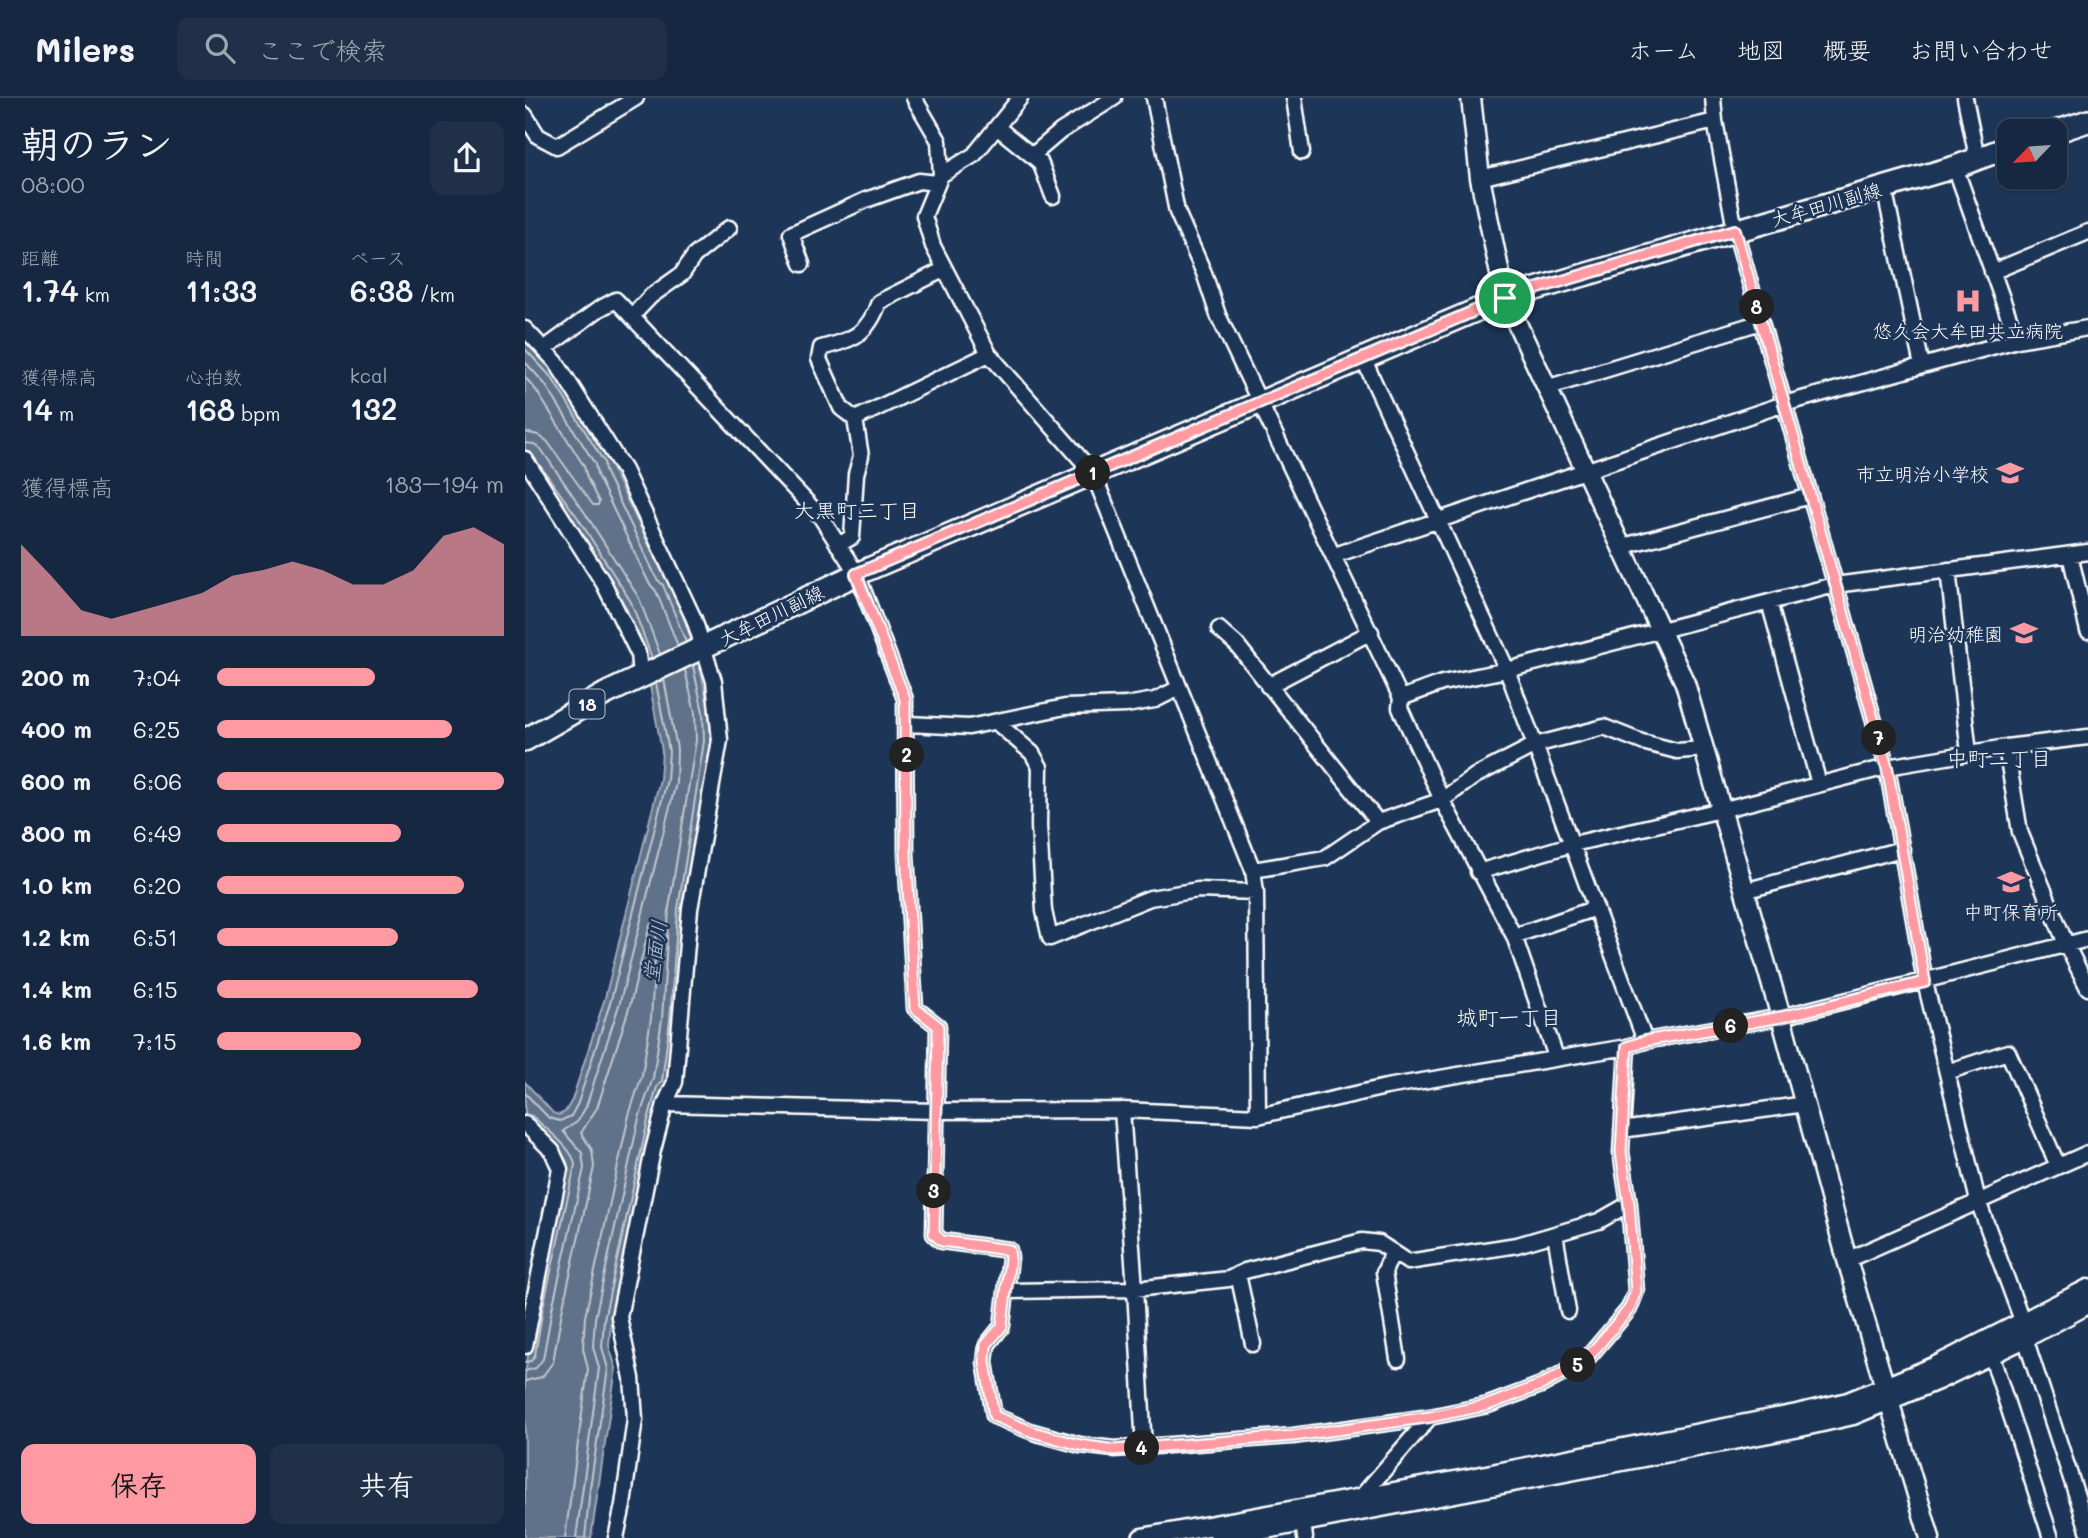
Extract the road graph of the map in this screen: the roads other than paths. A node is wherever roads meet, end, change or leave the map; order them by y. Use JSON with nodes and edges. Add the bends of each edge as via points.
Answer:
{"nodes":[{"id":1,"x":636,"y":98,"type":"edge"},
{"id":2,"x":914,"y":98,"type":"edge"},
{"id":3,"x":1020,"y":98,"type":"edge"},
{"id":4,"x":1114,"y":98,"type":"edge"},
{"id":5,"x":1154,"y":98,"type":"edge"},
{"id":6,"x":1294,"y":98,"type":"edge"},
{"id":7,"x":1471,"y":98,"type":"edge"},
{"id":8,"x":1713,"y":98,"type":"edge"},
{"id":9,"x":1965,"y":98,"type":"edge"},
{"id":10,"x":525,"y":115,"type":"edge"},
{"id":11,"x":1715,"y":121,"type":"junction"},
{"id":12,"x":2088,"y":121,"type":"edge"},
{"id":13,"x":998,"y":128,"type":"junction"},
{"id":14,"x":2067,"y":128,"type":"edge"},
{"id":15,"x":1997,"y":151,"type":"edge"},
{"id":16,"x":1302,"y":152,"type":"dead end"},
{"id":17,"x":1034,"y":154,"type":"junction"},
{"id":18,"x":1977,"y":158,"type":"junction"},
{"id":19,"x":1955,"y":167,"type":"junction"},
{"id":20,"x":1480,"y":178,"type":"junction"},
{"id":21,"x":939,"y":179,"type":"junction"},
{"id":22,"x":1884,"y":187,"type":"junction"},
{"id":23,"x":1053,"y":196,"type":"dead end"},
{"id":24,"x":729,"y":228,"type":"dead end"},
{"id":25,"x":1735,"y":230,"type":"junction"},
{"id":26,"x":2088,"y":232,"type":"edge"},
{"id":27,"x":802,"y":264,"type":"dead end"},
{"id":28,"x":945,"y":269,"type":"junction"},
{"id":29,"x":1992,"y":272,"type":"junction"},
{"id":30,"x":1505,"y":298,"type":"junction"},
{"id":31,"x":632,"y":316,"type":"junction"},
{"id":32,"x":1761,"y":322,"type":"junction"},
{"id":33,"x":2088,"y":328,"type":"edge"},
{"id":34,"x":525,"y":329,"type":"edge"},
{"id":35,"x":2017,"y":340,"type":"junction"},
{"id":36,"x":544,"y":349,"type":"junction"},
{"id":37,"x":989,"y":354,"type":"junction"},
{"id":38,"x":1363,"y":358,"type":"junction"},
{"id":39,"x":1922,"y":366,"type":"junction"},
{"id":40,"x":1546,"y":388,"type":"junction"},
{"id":41,"x":1259,"y":403,"type":"junction"},
{"id":42,"x":1784,"y":404,"type":"junction"},
{"id":43,"x":855,"y":419,"type":"junction"},
{"id":44,"x":525,"y":459,"type":"edge"},
{"id":45,"x":1585,"y":472,"type":"junction"},
{"id":46,"x":1093,"y":473,"type":"junction"},
{"id":47,"x":1810,"y":496,"type":"junction"},
{"id":48,"x":1437,"y":520,"type":"junction"},
{"id":49,"x":838,"y":545,"type":"junction"},
{"id":50,"x":1621,"y":547,"type":"junction"},
{"id":51,"x":2088,"y":552,"type":"edge"},
{"id":52,"x":1335,"y":555,"type":"junction"},
{"id":53,"x":2070,"y":555,"type":"junction"},
{"id":54,"x":1948,"y":570,"type":"junction"},
{"id":55,"x":856,"y":574,"type":"junction"},
{"id":56,"x":1835,"y":585,"type":"junction"},
{"id":57,"x":1769,"y":602,"type":"junction"},
{"id":58,"x":1219,"y":629,"type":"dead end"},
{"id":59,"x":1659,"y":630,"type":"junction"},
{"id":60,"x":2088,"y":631,"type":"edge"},
{"id":61,"x":1371,"y":632,"type":"junction"},
{"id":62,"x":702,"y":648,"type":"junction"},
{"id":63,"x":1507,"y":670,"type":"junction"},
{"id":64,"x":645,"y":674,"type":"junction"},
{"id":65,"x":1268,"y":686,"type":"junction"},
{"id":66,"x":1179,"y":688,"type":"junction"},
{"id":67,"x":1401,"y":698,"type":"junction"},
{"id":68,"x":996,"y":722,"type":"junction"},
{"id":69,"x":907,"y":724,"type":"junction"},
{"id":70,"x":2088,"y":737,"type":"edge"},
{"id":71,"x":525,"y":740,"type":"edge"},
{"id":72,"x":1535,"y":745,"type":"junction"},
{"id":73,"x":2005,"y":747,"type":"junction"},
{"id":74,"x":1704,"y":749,"type":"junction"},
{"id":75,"x":1969,"y":753,"type":"junction"},
{"id":76,"x":1887,"y":767,"type":"junction"},
{"id":77,"x":1819,"y":784,"type":"junction"},
{"id":78,"x":1441,"y":800,"type":"junction"},
{"id":79,"x":1721,"y":810,"type":"junction"},
{"id":80,"x":1378,"y":822,"type":"junction"},
{"id":81,"x":1573,"y":844,"type":"junction"},
{"id":82,"x":1902,"y":849,"type":"junction"},
{"id":83,"x":1253,"y":870,"type":"junction"},
{"id":84,"x":1478,"y":872,"type":"junction"},
{"id":85,"x":1744,"y":891,"type":"junction"},
{"id":86,"x":1256,"y":892,"type":"junction"},
{"id":87,"x":1596,"y":908,"type":"junction"},
{"id":88,"x":1514,"y":936,"type":"junction"},
{"id":89,"x":2088,"y":939,"type":"edge"},
{"id":90,"x":2066,"y":944,"type":"junction"},
{"id":91,"x":1925,"y":982,"type":"junction"},
{"id":92,"x":2088,"y":988,"type":"edge"},
{"id":93,"x":1781,"y":1017,"type":"junction"},
{"id":94,"x":1645,"y":1041,"type":"junction"},
{"id":95,"x":1627,"y":1047,"type":"junction"},
{"id":96,"x":1556,"y":1057,"type":"junction"},
{"id":97,"x":1947,"y":1072,"type":"junction"},
{"id":98,"x":665,"y":1104,"type":"junction"},
{"id":99,"x":1805,"y":1104,"type":"junction"},
{"id":100,"x":1122,"y":1110,"type":"junction"},
{"id":101,"x":935,"y":1111,"type":"junction"},
{"id":102,"x":1258,"y":1116,"type":"junction"},
{"id":103,"x":525,"y":1124,"type":"edge"},
{"id":104,"x":1622,"y":1130,"type":"junction"},
{"id":105,"x":2088,"y":1153,"type":"edge"},
{"id":106,"x":2058,"y":1166,"type":"junction"},
{"id":107,"x":1978,"y":1201,"type":"junction"},
{"id":108,"x":1629,"y":1204,"type":"junction"},
{"id":109,"x":1555,"y":1234,"type":"junction"},
{"id":110,"x":1393,"y":1252,"type":"junction"},
{"id":111,"x":1847,"y":1260,"type":"junction"},
{"id":112,"x":1238,"y":1274,"type":"junction"},
{"id":113,"x":532,"y":1282,"type":"edge"},
{"id":114,"x":1135,"y":1289,"type":"junction"},
{"id":115,"x":2088,"y":1289,"type":"edge"},
{"id":116,"x":1006,"y":1291,"type":"junction"},
{"id":117,"x":2088,"y":1304,"type":"edge"},
{"id":118,"x":1568,"y":1311,"type":"dead end"},
{"id":119,"x":2024,"y":1331,"type":"junction"},
{"id":120,"x":1253,"y":1344,"type":"dead end"},
{"id":121,"x":525,"y":1346,"type":"edge"},
{"id":122,"x":1989,"y":1348,"type":"junction"},
{"id":123,"x":1398,"y":1359,"type":"dead end"},
{"id":124,"x":1887,"y":1393,"type":"junction"},
{"id":125,"x":1430,"y":1417,"type":"junction"},
{"id":126,"x":1144,"y":1448,"type":"junction"},
{"id":127,"x":1362,"y":1505,"type":"junction"},
{"id":128,"x":1303,"y":1523,"type":"edge"},
{"id":129,"x":2088,"y":1530,"type":"edge"},
{"id":130,"x":616,"y":1538,"type":"edge"},
{"id":131,"x":1142,"y":1538,"type":"edge"},
{"id":132,"x":1219,"y":1538,"type":"edge"},
{"id":133,"x":1930,"y":1538,"type":"edge"},
{"id":134,"x":2051,"y":1538,"type":"edge"}],
"edges":[{"from":1,"to":10,"type":"street","via":[[557,146],[538,136]]},
{"from":2,"to":21,"type":"street","via":[[939,141]]},
{"from":3,"to":13,"type":"street"},
{"from":4,"to":17,"type":"street"},
{"from":5,"to":41,"type":"street","via":[[1177,212]]},
{"from":6,"to":16,"type":"street"},
{"from":7,"to":20,"type":"street"},
{"from":8,"to":11,"type":"street"},
{"from":9,"to":18,"type":"street"},
{"from":11,"to":20,"type":"street"},
{"from":11,"to":25,"type":"street"},
{"from":12,"to":14,"type":"main road"},
{"from":13,"to":17,"type":"street"},
{"from":13,"to":21,"type":"street","via":[[974,155]]},
{"from":15,"to":18,"type":"main road","name":"大牟田川副線","number":"18"},
{"from":17,"to":23,"type":"street"},
{"from":18,"to":19,"type":"main road","name":"大牟田川副線","number":"18"},
{"from":19,"to":22,"type":"main road","name":"大牟田川副線","number":"18"},
{"from":19,"to":29,"type":"street"},
{"from":20,"to":30,"type":"street"},
{"from":21,"to":27,"type":"street","via":[[919,181],[866,200],[791,234]]},
{"from":21,"to":28,"type":"street","via":[[924,216]]},
{"from":22,"to":25,"type":"main road","name":"大牟田川副線","number":"18"},
{"from":22,"to":39,"type":"street"},
{"from":24,"to":31,"type":"street"},
{"from":25,"to":30,"type":"main road","name":"大牟田川副線","number":"18"},
{"from":25,"to":32,"type":"street"},
{"from":26,"to":29,"type":"street"},
{"from":28,"to":37,"type":"street"},
{"from":28,"to":43,"type":"street","via":[[879,302],[861,333],[821,348],[819,359],[841,408]]},
{"from":29,"to":35,"type":"street"},
{"from":30,"to":38,"type":"main road","name":"大牟田川副線","number":"18"},
{"from":30,"to":40,"type":"street"},
{"from":31,"to":36,"type":"street","via":[[616,300]]},
{"from":31,"to":49,"type":"street","via":[[820,516]]},
{"from":32,"to":40,"type":"street"},
{"from":32,"to":42,"type":"street"},
{"from":33,"to":35,"type":"street"},
{"from":34,"to":36,"type":"street"},
{"from":35,"to":39,"type":"street"},
{"from":36,"to":62,"type":"street","via":[[624,470],[694,618]]},
{"from":37,"to":43,"type":"street"},
{"from":37,"to":46,"type":"street"},
{"from":38,"to":41,"type":"main road","name":"大牟田川副線","number":"18"},
{"from":38,"to":48,"type":"street"},
{"from":39,"to":42,"type":"street"},
{"from":40,"to":45,"type":"street"},
{"from":41,"to":46,"type":"main road","name":"大牟田川副線","number":"18"},
{"from":41,"to":52,"type":"street"},
{"from":42,"to":45,"type":"street"},
{"from":42,"to":47,"type":"street"},
{"from":43,"to":49,"type":"street","via":[[861,456],[852,537]]},
{"from":44,"to":64,"type":"street","via":[[604,584]]},
{"from":45,"to":48,"type":"street"},
{"from":45,"to":50,"type":"street"},
{"from":46,"to":55,"type":"main road","name":"大牟田川副線","number":"18"},
{"from":46,"to":66,"type":"street"},
{"from":47,"to":50,"type":"street"},
{"from":47,"to":56,"type":"street"},
{"from":48,"to":52,"type":"street"},
{"from":48,"to":63,"type":"street"},
{"from":49,"to":55,"type":"street"},
{"from":50,"to":59,"type":"street"},
{"from":51,"to":53,"type":"street"},
{"from":52,"to":61,"type":"street"},
{"from":53,"to":54,"type":"street"},
{"from":53,"to":60,"type":"street"},
{"from":54,"to":56,"type":"street"},
{"from":54,"to":75,"type":"street"},
{"from":55,"to":62,"type":"main road","name":"大牟田川副線","number":"18"},
{"from":55,"to":69,"type":"street","via":[[905,699]]},
{"from":56,"to":57,"type":"street"},
{"from":56,"to":76,"type":"street"},
{"from":57,"to":59,"type":"street"},
{"from":57,"to":77,"type":"street"},
{"from":58,"to":65,"type":"street"},
{"from":59,"to":63,"type":"street"},
{"from":59,"to":74,"type":"street","via":[[1685,682]]},
{"from":61,"to":65,"type":"street"},
{"from":61,"to":67,"type":"street"},
{"from":62,"to":64,"type":"main road","name":"大牟田川副線","number":"18"},
{"from":62,"to":98,"type":"street","via":[[714,681],[720,740],[690,909],[675,1082]]},
{"from":63,"to":67,"type":"street","via":[[1442,683]]},
{"from":63,"to":72,"type":"street"},
{"from":64,"to":71,"type":"main road","name":"大牟田川副線","number":"18"},
{"from":65,"to":80,"type":"street"},
{"from":66,"to":68,"type":"street","via":[[1126,705],[1065,707]]},
{"from":66,"to":83,"type":"street"},
{"from":67,"to":78,"type":"street","via":[[1400,708]]},
{"from":68,"to":69,"type":"street","via":[[968,727]]},
{"from":68,"to":86,"type":"street","via":[[1032,752],[1040,767],[1039,826],[1050,939],[1150,898],[1198,890]]},
{"from":69,"to":101,"type":"street","via":[[906,853],[915,1008],[938,1026]]},
{"from":70,"to":73,"type":"street"},
{"from":72,"to":74,"type":"street","via":[[1604,727],[1677,751]]},
{"from":72,"to":78,"type":"street","via":[[1475,776]]},
{"from":72,"to":81,"type":"street"},
{"from":73,"to":75,"type":"street"},
{"from":73,"to":90,"type":"street","via":[[2020,832]]},
{"from":74,"to":79,"type":"street"},
{"from":75,"to":76,"type":"street"},
{"from":76,"to":77,"type":"street"},
{"from":76,"to":82,"type":"street"},
{"from":77,"to":79,"type":"street"},
{"from":78,"to":80,"type":"street"},
{"from":78,"to":84,"type":"street"},
{"from":79,"to":81,"type":"street"},
{"from":79,"to":85,"type":"street"},
{"from":80,"to":83,"type":"street","via":[[1325,858]]},
{"from":81,"to":84,"type":"street"},
{"from":81,"to":87,"type":"street"},
{"from":82,"to":85,"type":"street"},
{"from":82,"to":91,"type":"street"},
{"from":83,"to":86,"type":"street"},
{"from":84,"to":88,"type":"street"},
{"from":85,"to":93,"type":"street"},
{"from":86,"to":102,"type":"street"},
{"from":87,"to":88,"type":"street"},
{"from":87,"to":94,"type":"street"},
{"from":88,"to":96,"type":"street"},
{"from":89,"to":90,"type":"street"},
{"from":90,"to":91,"type":"street"},
{"from":90,"to":92,"type":"street"},
{"from":91,"to":93,"type":"street"},
{"from":91,"to":97,"type":"street"},
{"from":93,"to":94,"type":"street"},
{"from":93,"to":99,"type":"street"},
{"from":94,"to":95,"type":"street"},
{"from":95,"to":96,"type":"street"},
{"from":95,"to":104,"type":"street"},
{"from":96,"to":102,"type":"street","via":[[1386,1087]]},
{"from":97,"to":106,"type":"street","via":[[2008,1052]]},
{"from":97,"to":107,"type":"street"},
{"from":98,"to":101,"type":"street"},
{"from":98,"to":130,"type":"street","via":[[619,1317],[635,1419]]},
{"from":99,"to":104,"type":"street"},
{"from":99,"to":111,"type":"street"},
{"from":100,"to":101,"type":"street"},
{"from":100,"to":102,"type":"street"},
{"from":100,"to":114,"type":"street"},
{"from":101,"to":116,"type":"street","via":[[934,1234],[942,1241],[1009,1250]]},
{"from":103,"to":113,"type":"street","via":[[552,1151],[560,1169]]},
{"from":104,"to":108,"type":"street"},
{"from":105,"to":106,"type":"street"},
{"from":106,"to":107,"type":"street"},
{"from":107,"to":111,"type":"street"},
{"from":107,"to":119,"type":"street"},
{"from":108,"to":109,"type":"street","via":[[1599,1221]]},
{"from":108,"to":125,"type":"street","via":[[1636,1291],[1629,1309],[1584,1362],[1488,1405]]},
{"from":109,"to":110,"type":"street","via":[[1517,1245],[1408,1262]]},
{"from":109,"to":118,"type":"street"},
{"from":110,"to":112,"type":"street","via":[[1379,1243],[1363,1241]]},
{"from":110,"to":123,"type":"street","via":[[1384,1272]]},
{"from":111,"to":124,"type":"street"},
{"from":112,"to":114,"type":"street","via":[[1229,1279]]},
{"from":112,"to":120,"type":"street"},
{"from":113,"to":121,"type":"street"},
{"from":114,"to":116,"type":"street"},
{"from":114,"to":126,"type":"street"},
{"from":115,"to":119,"type":"street"},
{"from":116,"to":126,"type":"street","via":[[1002,1326],[986,1345],[994,1416],[1080,1445]]},
{"from":117,"to":119,"type":"street"},
{"from":119,"to":122,"type":"street"},
{"from":119,"to":129,"type":"street"},
{"from":122,"to":124,"type":"street","via":[[1940,1379]]},
{"from":122,"to":134,"type":"street"},
{"from":124,"to":127,"type":"street","via":[[1853,1415],[1800,1427]]},
{"from":124,"to":133,"type":"street"},
{"from":125,"to":126,"type":"street","via":[[1293,1436]]},
{"from":125,"to":127,"type":"street"},
{"from":127,"to":128,"type":"street"},
{"from":128,"to":131,"type":"street"},
{"from":128,"to":132,"type":"street"}]}
